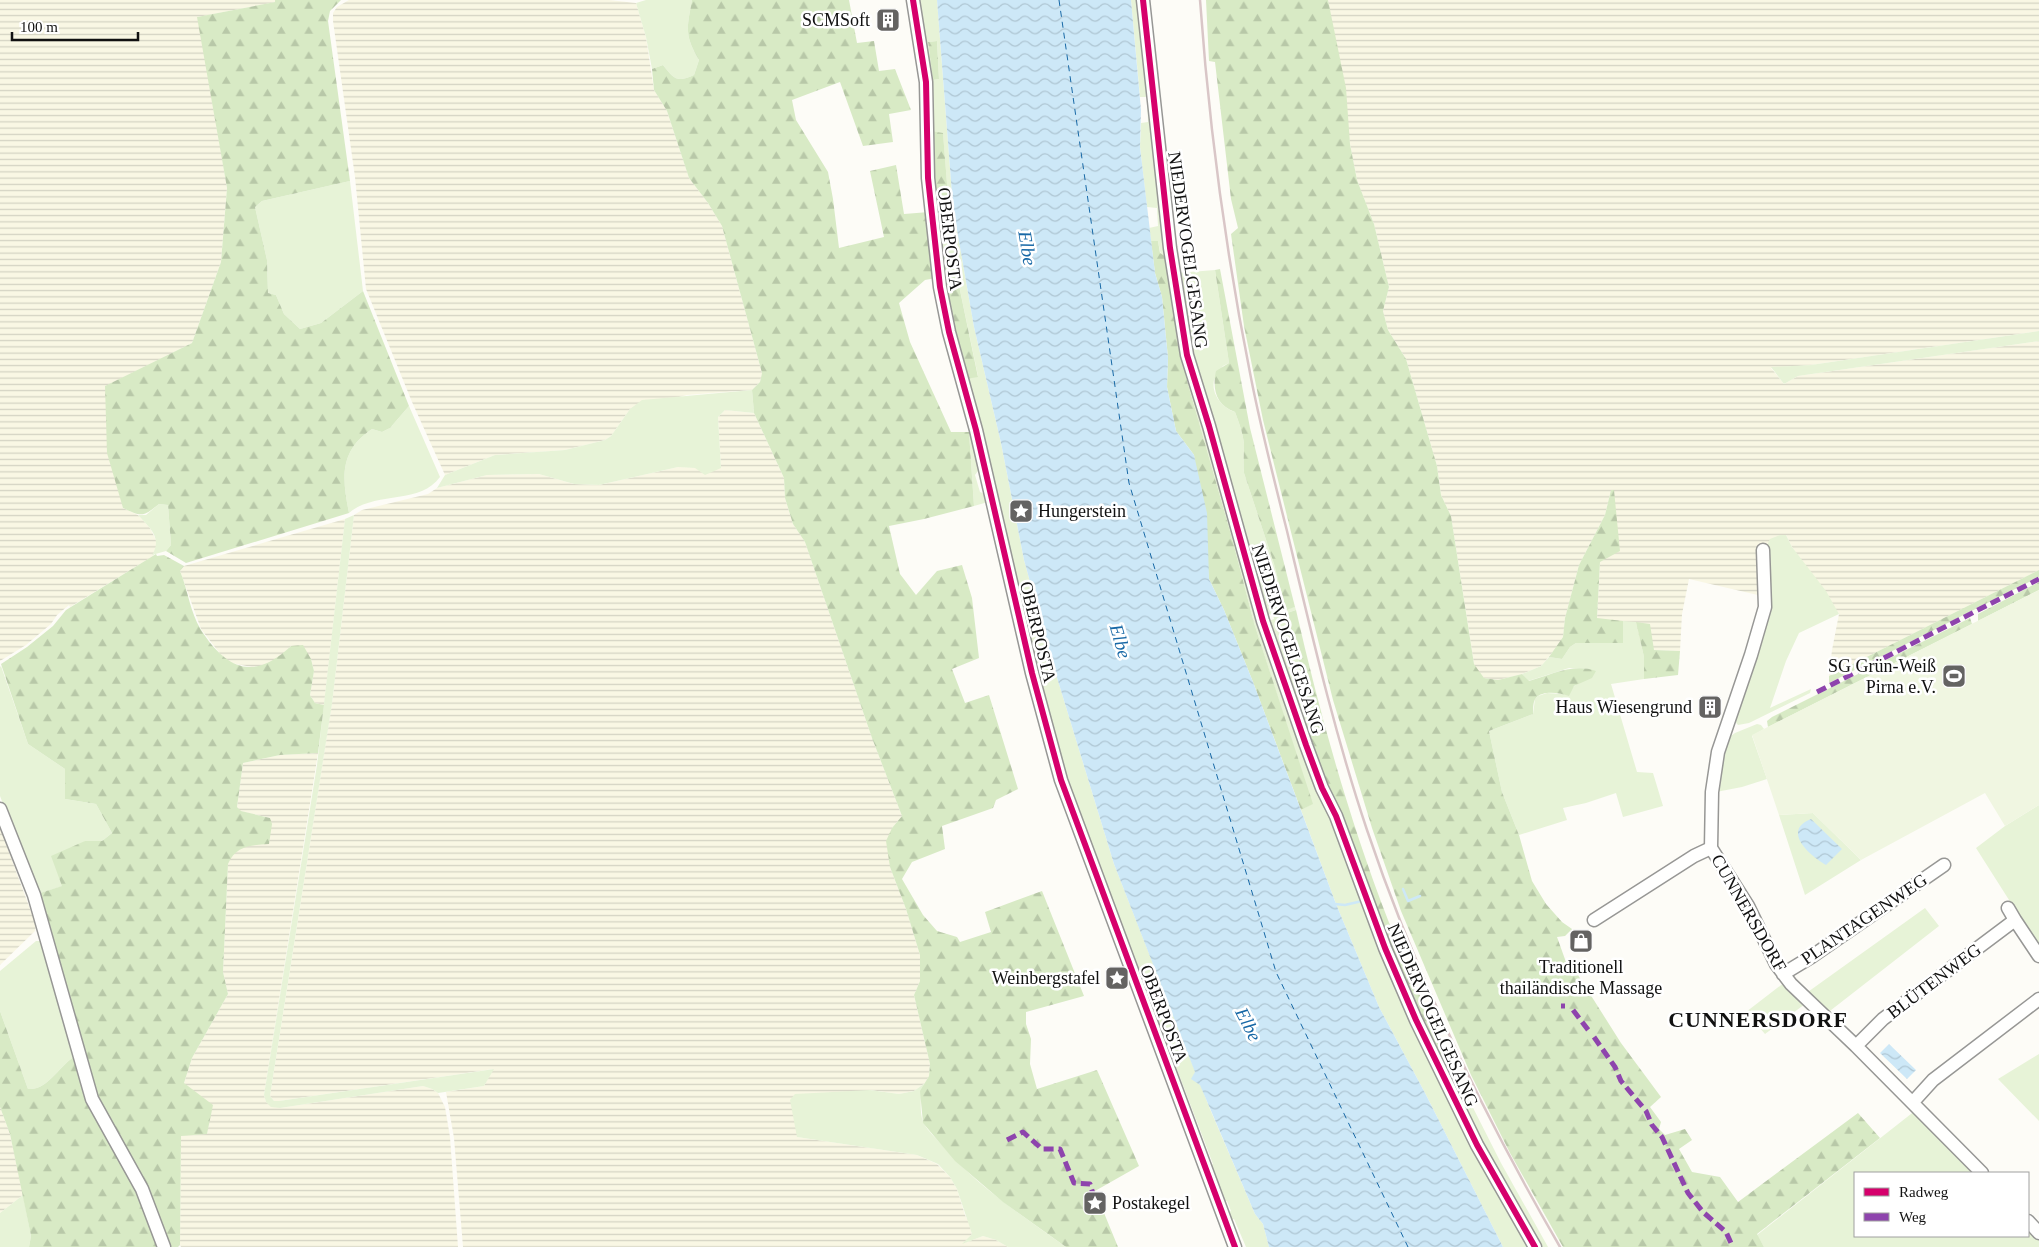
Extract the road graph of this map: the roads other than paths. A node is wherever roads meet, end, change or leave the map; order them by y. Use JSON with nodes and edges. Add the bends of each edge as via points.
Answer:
{"nodes":[{"id":1,"x":913,"y":0,"type":"edge"},
{"id":2,"x":1143,"y":0,"type":"edge"},
{"id":3,"x":1763,"y":550,"type":"dead end"},
{"id":4,"x":0,"y":809,"type":"edge"},
{"id":5,"x":1711,"y":848,"type":"junction"},
{"id":6,"x":1944,"y":865,"type":"dead end"},
{"id":7,"x":2008,"y":908,"type":"dead end"},
{"id":8,"x":1594,"y":920,"type":"dead end"},
{"id":9,"x":2015,"y":920,"type":"junction"},
{"id":10,"x":2039,"y":956,"type":"edge"},
{"id":11,"x":1783,"y":974,"type":"junction"},
{"id":12,"x":2039,"y":999,"type":"edge"},
{"id":13,"x":1856,"y":1046,"type":"junction"},
{"id":14,"x":1913,"y":1102,"type":"junction"},
{"id":15,"x":1981,"y":1172,"type":"edge"},
{"id":16,"x":2029,"y":1222,"type":"edge"},
{"id":17,"x":2039,"y":1233,"type":"edge"},
{"id":18,"x":164,"y":1247,"type":"edge"},
{"id":19,"x":1235,"y":1247,"type":"edge"},
{"id":20,"x":1535,"y":1247,"type":"edge"}],
"edges":[{"from":1,"to":19,"type":"street","name":"OBERPOSTA","via":[[926,82],[928,178],[940,287],[1032,673],[1061,780]]},
{"from":2,"to":20,"type":"street","name":"NIEDERVOGELGESANG","via":[[1170,248],[1187,355],[1266,630],[1322,788],[1336,816],[1412,1011],[1477,1146]]},
{"from":3,"to":5,"type":"street","name":"CUNNERSDORF","via":[[1765,607],[1718,752],[1712,792]]},
{"from":4,"to":18,"type":"street","via":[[34,895],[92,1099],[142,1189]]},
{"from":5,"to":8,"type":"street","name":"CUNNERSDORF"},
{"from":5,"to":11,"type":"street","name":"CUNNERSDORF","via":[[1748,906],[1767,950]]},
{"from":6,"to":11,"type":"street","name":"PLANTAGENWEG"},
{"from":7,"to":9,"type":"street"},
{"from":9,"to":10,"type":"street"},
{"from":9,"to":13,"type":"street","name":"BLÜTENWEG","via":[[1883,1019]]},
{"from":11,"to":13,"type":"street","name":"CUNNERSDORF"},
{"from":12,"to":14,"type":"street","via":[[1933,1080]]},
{"from":13,"to":14,"type":"street","name":"CUNNERSDORF"},
{"from":14,"to":15,"type":"street","name":"CUNNERSDORF"},
{"from":16,"to":17,"type":"street"}]}
